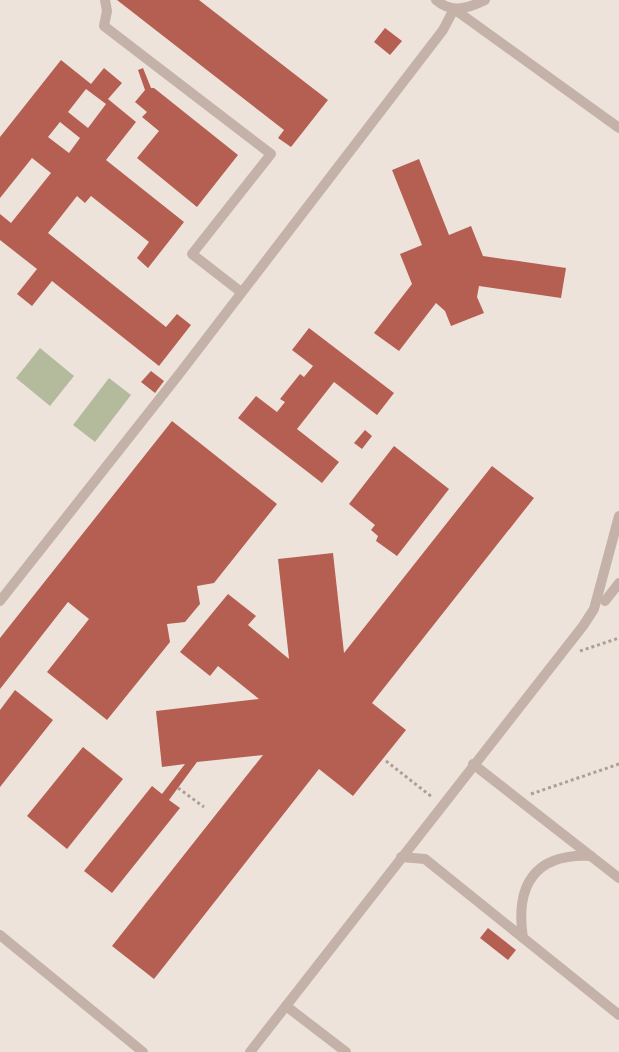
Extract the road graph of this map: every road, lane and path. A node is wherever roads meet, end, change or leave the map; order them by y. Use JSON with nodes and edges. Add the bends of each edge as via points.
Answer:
{"nodes":[{"id":1,"x":105,"y":0,"type":"edge"},
{"id":2,"x":436,"y":0,"type":"edge"},
{"id":3,"x":485,"y":0,"type":"edge"},
{"id":4,"x":454,"y":9,"type":"junction"},
{"id":5,"x":619,"y":128,"type":"edge"},
{"id":6,"x":241,"y":292,"type":"junction"},
{"id":7,"x":619,"y":516,"type":"edge"},
{"id":8,"x":619,"y":583,"type":"edge"},
{"id":9,"x":0,"y":601,"type":"edge"},
{"id":10,"x":605,"y":601,"type":"dead end"},
{"id":11,"x":619,"y":638,"type":"edge"},
{"id":12,"x":558,"y":658,"type":"junction"},
{"id":13,"x":386,"y":761,"type":"dead end"},
{"id":14,"x":473,"y":764,"type":"junction"},
{"id":15,"x":619,"y":764,"type":"edge"},
{"id":16,"x":178,"y":788,"type":"dead end"},
{"id":17,"x":518,"y":798,"type":"junction"},
{"id":18,"x":441,"y":805,"type":"junction"},
{"id":19,"x":204,"y":807,"type":"dead end"},
{"id":20,"x":591,"y":856,"type":"junction"},
{"id":21,"x":401,"y":857,"type":"junction"},
{"id":22,"x":619,"y":878,"type":"edge"},
{"id":23,"x":0,"y":935,"type":"edge"},
{"id":24,"x":523,"y":938,"type":"junction"},
{"id":25,"x":286,"y":1006,"type":"junction"},
{"id":26,"x":619,"y":1015,"type":"edge"},
{"id":27,"x":143,"y":1052,"type":"edge"},
{"id":28,"x":250,"y":1052,"type":"edge"},
{"id":29,"x":346,"y":1052,"type":"edge"}],
"edges":[{"from":1,"to":6,"type":"lane","via":[[104,26],[271,154],[192,254]]},
{"from":2,"to":4,"type":"lane"},
{"from":3,"to":4,"type":"lane"},
{"from":4,"to":5,"type":"lane"},
{"from":4,"to":6,"type":"lane","via":[[443,30]]},
{"from":6,"to":9,"type":"lane"},
{"from":7,"to":12,"type":"lane","via":[[594,609]]},
{"from":8,"to":10,"type":"lane"},
{"from":11,"to":12,"type":"path"},
{"from":12,"to":14,"type":"lane"},
{"from":13,"to":18,"type":"path"},
{"from":14,"to":17,"type":"lane"},
{"from":14,"to":18,"type":"lane"},
{"from":15,"to":17,"type":"path"},
{"from":16,"to":19,"type":"path"},
{"from":17,"to":20,"type":"lane"},
{"from":18,"to":21,"type":"lane"},
{"from":20,"to":22,"type":"lane"},
{"from":20,"to":24,"type":"lane","via":[[572,855],[553,861],[530,876],[522,898]]},
{"from":21,"to":24,"type":"lane","via":[[424,859]]},
{"from":21,"to":25,"type":"lane"},
{"from":23,"to":27,"type":"lane"},
{"from":24,"to":26,"type":"lane"},
{"from":25,"to":28,"type":"lane"},
{"from":25,"to":29,"type":"lane"}]}
